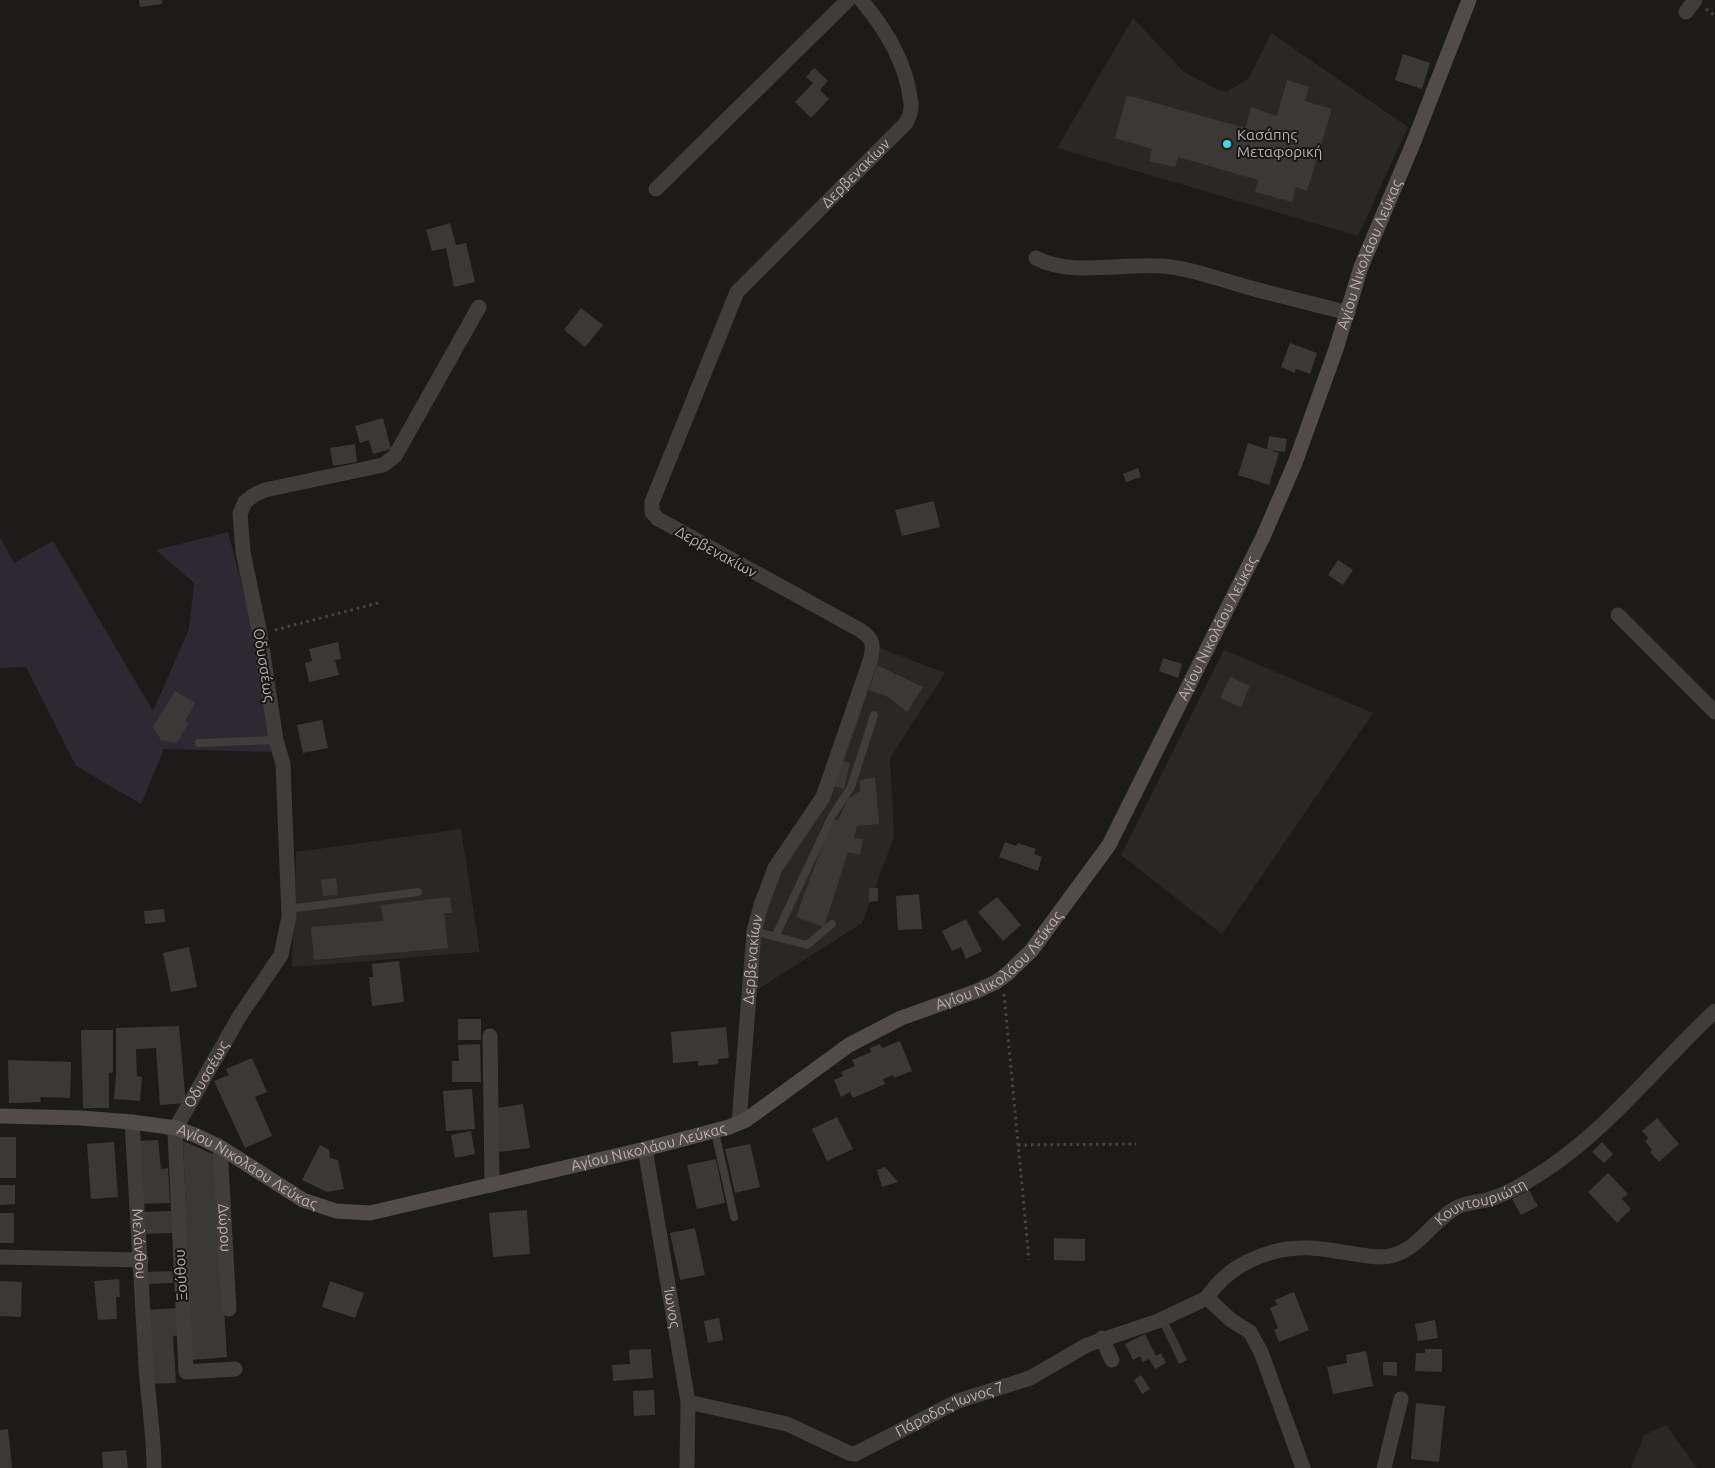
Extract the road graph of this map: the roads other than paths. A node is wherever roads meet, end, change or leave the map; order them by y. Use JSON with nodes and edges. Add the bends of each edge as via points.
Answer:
{"nodes":[{"id":1,"x":848,"y":0,"type":"edge"},
{"id":2,"x":860,"y":0,"type":"edge"},
{"id":3,"x":1469,"y":0,"type":"edge"},
{"id":4,"x":1695,"y":0,"type":"edge"},
{"id":5,"x":1686,"y":12,"type":"dead end"},
{"id":6,"x":656,"y":189,"type":"dead end"},
{"id":7,"x":1036,"y":258,"type":"dead end"},
{"id":8,"x":479,"y":307,"type":"dead end"},
{"id":9,"x":1348,"y":313,"type":"junction"},
{"id":10,"x":1618,"y":615,"type":"dead end"},
{"id":11,"x":1715,"y":712,"type":"edge"},
{"id":12,"x":874,"y":715,"type":"dead end"},
{"id":13,"x":276,"y":740,"type":"junction"},
{"id":14,"x":199,"y":743,"type":"dead end"},
{"id":15,"x":418,"y":892,"type":"dead end"},
{"id":16,"x":289,"y":909,"type":"junction"},
{"id":17,"x":832,"y":924,"type":"dead end"},
{"id":18,"x":754,"y":931,"type":"junction"},
{"id":19,"x":775,"y":936,"type":"junction"},
{"id":20,"x":1715,"y":1010,"type":"edge"},
{"id":21,"x":490,"y":1036,"type":"dead end"},
{"id":22,"x":0,"y":1116,"type":"edge"},
{"id":23,"x":132,"y":1122,"type":"junction"},
{"id":24,"x":739,"y":1123,"type":"junction"},
{"id":25,"x":176,"y":1128,"type":"junction"},
{"id":26,"x":715,"y":1132,"type":"junction"},
{"id":27,"x":220,"y":1147,"type":"junction"},
{"id":28,"x":645,"y":1149,"type":"junction"},
{"id":29,"x":492,"y":1185,"type":"junction"},
{"id":30,"x":734,"y":1217,"type":"dead end"},
{"id":31,"x":0,"y":1257,"type":"edge"},
{"id":32,"x":141,"y":1260,"type":"junction"},
{"id":33,"x":1206,"y":1298,"type":"junction"},
{"id":34,"x":229,"y":1309,"type":"dead end"},
{"id":35,"x":1102,"y":1338,"type":"junction"},
{"id":36,"x":1112,"y":1360,"type":"dead end"},
{"id":37,"x":235,"y":1369,"type":"dead end"},
{"id":38,"x":1401,"y":1399,"type":"dead end"},
{"id":39,"x":688,"y":1402,"type":"junction"},
{"id":40,"x":154,"y":1468,"type":"edge"},
{"id":41,"x":687,"y":1468,"type":"edge"},
{"id":42,"x":1303,"y":1468,"type":"edge"},
{"id":43,"x":1384,"y":1468,"type":"edge"}],
"edges":[{"from":1,"to":6,"type":"street"},
{"from":2,"to":18,"type":"street","name":"Δερβενακίων","via":[[885,33],[908,83],[911,108],[906,123],[737,292],[652,502],[652,512],[658,519],[860,630],[872,642],[870,661],[824,797],[774,868]]},
{"from":3,"to":9,"type":"main road","name":"Αγίου Νικολάου Λεύκας","via":[[1361,267]]},
{"from":4,"to":5,"type":"street"},
{"from":7,"to":9,"type":"street","via":[[1060,266],[1173,267]]},
{"from":8,"to":13,"type":"street","name":"Οδυσσέως","via":[[395,456],[382,465],[265,490],[245,502],[240,514],[243,552],[260,634]]},
{"from":9,"to":24,"type":"main road","name":"Αγίου Νικολάου Λεύκας","via":[[1271,520],[1118,830],[1031,952],[1002,978],[977,991],[869,1033],[840,1050]]},
{"from":10,"to":11,"type":"street"},
{"from":12,"to":19,"type":"lane","via":[[851,787],[832,816]]},
{"from":13,"to":14,"type":"lane"},
{"from":13,"to":16,"type":"street","name":"Οδυσσέως","via":[[283,764]]},
{"from":15,"to":16,"type":"lane"},
{"from":16,"to":25,"type":"street","name":"Οδυσσέως","via":[[282,955],[239,1017]]},
{"from":17,"to":19,"type":"lane","via":[[807,945]]},
{"from":18,"to":19,"type":"lane"},
{"from":18,"to":24,"type":"street","name":"Δερβενακίων"},
{"from":20,"to":33,"type":"street","name":"Κουντουριώτη","via":[[1627,1101],[1572,1151],[1523,1184],[1492,1198],[1455,1208],[1418,1242],[1396,1254],[1378,1256],[1310,1248],[1288,1249],[1260,1257],[1234,1270],[1217,1283]]},
{"from":21,"to":29,"type":"street"},
{"from":22,"to":23,"type":"main road","name":"Αγίου Νικολάου Λεύκας"},
{"from":23,"to":25,"type":"main road","name":"Αγίου Νικολάου Λεύκας"},
{"from":23,"to":32,"type":"street","name":"Μελάνθου"},
{"from":24,"to":26,"type":"main road","name":"Αγίου Νικολάου Λεύκας"},
{"from":25,"to":27,"type":"main road","name":"Αγίου Νικολάου Λεύκας"},
{"from":25,"to":37,"type":"street","name":"Ξούθου","via":[[186,1372]]},
{"from":26,"to":28,"type":"main road","name":"Αγίου Νικολάου Λεύκας"},
{"from":26,"to":30,"type":"lane"},
{"from":27,"to":29,"type":"main road","name":"Αγίου Νικολάου Λεύκας","via":[[297,1197],[336,1210],[370,1213]]},
{"from":27,"to":34,"type":"street","name":"Δώρου"},
{"from":28,"to":29,"type":"main road","name":"Αγίου Νικολάου Λεύκας"},
{"from":28,"to":39,"type":"street","name":"Ίωνος"},
{"from":31,"to":32,"type":"street"},
{"from":32,"to":40,"type":"street","name":"Μελάνθου"},
{"from":33,"to":35,"type":"street","name":"Πάροδος Ίωνος 7","via":[[1158,1321]]},
{"from":33,"to":42,"type":"street","via":[[1245,1328],[1262,1352]]},
{"from":35,"to":36,"type":"street"},
{"from":35,"to":39,"type":"street","name":"Πάροδος Ίωνος 7","via":[[1074,1351],[1037,1375],[958,1401],[855,1454],[787,1424]]},
{"from":38,"to":43,"type":"street"},
{"from":39,"to":41,"type":"street","name":"Ίωνος"}]}
